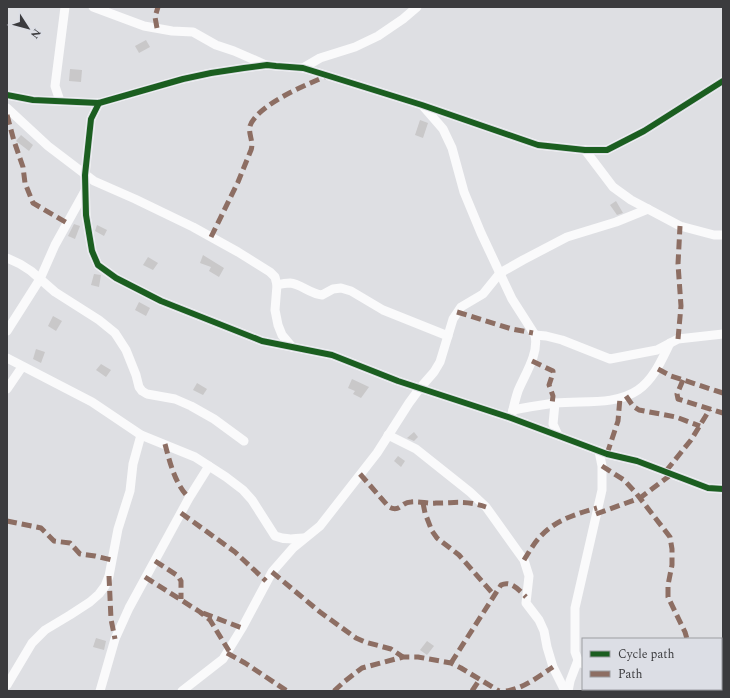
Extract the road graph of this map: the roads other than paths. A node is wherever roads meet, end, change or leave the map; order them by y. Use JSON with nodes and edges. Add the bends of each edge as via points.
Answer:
{"nodes":[{"id":1,"x":65,"y":7,"type":"edge"},
{"id":2,"x":93,"y":7,"type":"edge"},
{"id":3,"x":417,"y":7,"type":"edge"},
{"id":4,"x":267,"y":65,"type":"junction"},
{"id":5,"x":303,"y":68,"type":"junction"},
{"id":6,"x":723,"y":81,"type":"edge"},
{"id":7,"x":7,"y":95,"type":"edge"},
{"id":8,"x":60,"y":101,"type":"junction"},
{"id":9,"x":99,"y":103,"type":"junction"},
{"id":10,"x":422,"y":105,"type":"junction"},
{"id":11,"x":7,"y":108,"type":"edge"},
{"id":12,"x":585,"y":150,"type":"junction"},
{"id":13,"x":85,"y":175,"type":"junction"},
{"id":14,"x":85,"y":191,"type":"junction"},
{"id":15,"x":648,"y":209,"type":"junction"},
{"id":16,"x":723,"y":235,"type":"edge"},
{"id":17,"x":7,"y":258,"type":"edge"},
{"id":18,"x":500,"y":273,"type":"junction"},
{"id":19,"x":40,"y":279,"type":"junction"},
{"id":20,"x":276,"y":284,"type":"junction"},
{"id":21,"x":7,"y":331,"type":"edge"},
{"id":22,"x":723,"y":334,"type":"edge"},
{"id":23,"x":535,"y":335,"type":"junction"},
{"id":24,"x":448,"y":336,"type":"junction"},
{"id":25,"x":670,"y":343,"type":"junction"},
{"id":26,"x":292,"y":348,"type":"junction"},
{"id":27,"x":7,"y":358,"type":"edge"},
{"id":28,"x":22,"y":367,"type":"junction"},
{"id":29,"x":420,"y":388,"type":"junction"},
{"id":30,"x":7,"y":389,"type":"edge"},
{"id":31,"x":555,"y":403,"type":"junction"},
{"id":32,"x":512,"y":414,"type":"junction"},
{"id":33,"x":141,"y":435,"type":"junction"},
{"id":34,"x":388,"y":435,"type":"junction"},
{"id":35,"x":558,"y":435,"type":"junction"},
{"id":36,"x":244,"y":441,"type":"dead end"},
{"id":37,"x":599,"y":451,"type":"junction"},
{"id":38,"x":209,"y":466,"type":"junction"},
{"id":39,"x":723,"y":489,"type":"edge"},
{"id":40,"x":304,"y":538,"type":"junction"},
{"id":41,"x":580,"y":662,"type":"edge"},
{"id":42,"x":7,"y":685,"type":"edge"},
{"id":43,"x":100,"y":691,"type":"edge"},
{"id":44,"x":184,"y":691,"type":"edge"},
{"id":45,"x":566,"y":691,"type":"edge"}],
"edges":[{"from":1,"to":8,"type":"street","via":[[55,86]]},
{"from":2,"to":4,"type":"street","via":[[144,26],[193,32]]},
{"from":3,"to":5,"type":"street","via":[[378,36],[355,47],[320,58]]},
{"from":4,"to":5,"type":"street"},
{"from":4,"to":9,"type":"street","via":[[183,79]]},
{"from":5,"to":10,"type":"street"},
{"from":6,"to":12,"type":"street","via":[[644,131],[607,150]]},
{"from":7,"to":8,"type":"street","via":[[33,100]]},
{"from":8,"to":9,"type":"street"},
{"from":9,"to":13,"type":"street","via":[[91,119]]},
{"from":10,"to":12,"type":"street","via":[[538,145]]},
{"from":10,"to":18,"type":"street","via":[[443,129],[452,148],[464,192]]},
{"from":11,"to":13,"type":"street","via":[[48,146]]},
{"from":12,"to":15,"type":"street","via":[[613,187]]},
{"from":13,"to":14,"type":"street"},
{"from":13,"to":20,"type":"street","via":[[193,227],[238,252],[270,272],[275,277]]},
{"from":14,"to":19,"type":"street","via":[[55,245]]},
{"from":14,"to":26,"type":"street","via":[[92,251],[98,265],[107,272],[161,301],[262,342]]},
{"from":15,"to":16,"type":"street","via":[[680,226]]},
{"from":15,"to":18,"type":"street","via":[[567,237]]},
{"from":17,"to":19,"type":"street"},
{"from":18,"to":23,"type":"street","via":[[512,299]]},
{"from":18,"to":24,"type":"street","via":[[483,294],[461,307],[453,319]]},
{"from":19,"to":21,"type":"street"},
{"from":19,"to":36,"type":"street","via":[[115,333],[126,350],[142,391],[175,399],[191,406]]},
{"from":20,"to":24,"type":"street","via":[[294,284],[317,295],[341,288],[351,291],[383,310]]},
{"from":20,"to":26,"type":"street","via":[[275,310],[278,325]]},
{"from":22,"to":25,"type":"street","via":[[678,339]]},
{"from":23,"to":25,"type":"street","via":[[562,340],[610,358],[657,350]]},
{"from":23,"to":32,"type":"street","via":[[537,341],[532,361],[518,392]]},
{"from":24,"to":29,"type":"street","via":[[440,362]]},
{"from":25,"to":31,"type":"street","via":[[658,369],[638,390],[620,398],[597,402]]},
{"from":26,"to":29,"type":"street","via":[[332,355]]},
{"from":27,"to":28,"type":"street"},
{"from":28,"to":30,"type":"street"},
{"from":28,"to":33,"type":"street","via":[[92,402]]},
{"from":29,"to":32,"type":"street"},
{"from":29,"to":34,"type":"street"},
{"from":31,"to":32,"type":"street"},
{"from":31,"to":35,"type":"street","via":[[553,424]]},
{"from":32,"to":35,"type":"street"},
{"from":33,"to":38,"type":"street","via":[[195,457]]},
{"from":33,"to":42,"type":"street","via":[[133,464],[130,491],[118,529],[110,576],[105,586],[90,602],[45,630],[32,643]]},
{"from":34,"to":40,"type":"street","via":[[331,513],[320,526]]},
{"from":34,"to":45,"type":"street","via":[[416,449],[470,492],[486,507],[524,560],[528,576],[526,603],[539,620],[554,667]]},
{"from":35,"to":37,"type":"street"},
{"from":37,"to":39,"type":"street","via":[[637,461],[708,488]]},
{"from":37,"to":41,"type":"street","via":[[602,490],[576,608],[575,652]]},
{"from":38,"to":40,"type":"street","via":[[243,490],[275,536],[290,540]]},
{"from":38,"to":43,"type":"street","via":[[129,608],[115,639]]},
{"from":40,"to":44,"type":"street","via":[[272,572],[223,659]]},
{"from":41,"to":45,"type":"street"}]}
